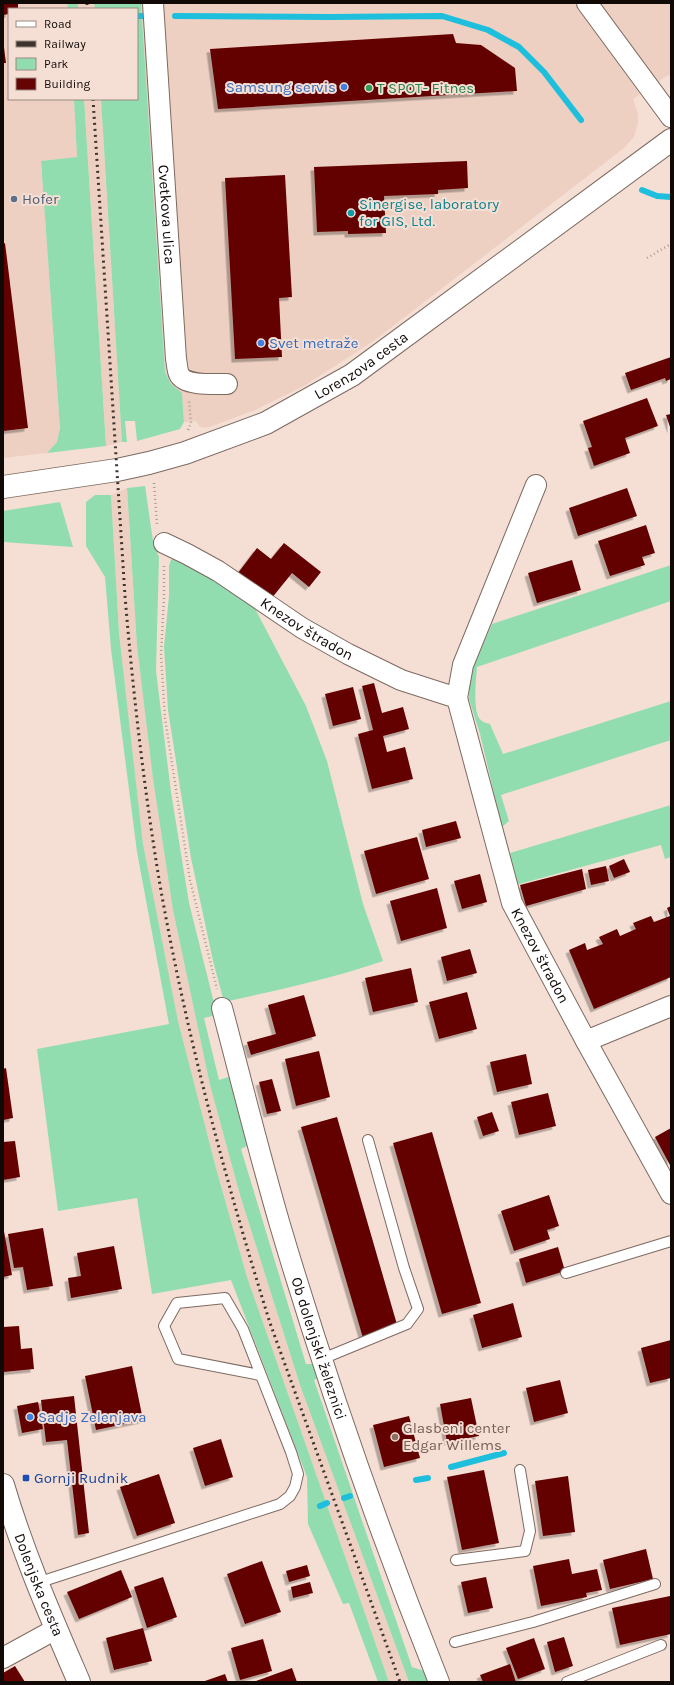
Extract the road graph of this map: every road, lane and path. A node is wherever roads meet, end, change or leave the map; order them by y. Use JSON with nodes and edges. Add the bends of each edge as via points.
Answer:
{"nodes":[{"id":1,"x":153,"y":3,"type":"edge"},
{"id":2,"x":587,"y":3,"type":"edge"},
{"id":3,"x":671,"y":117,"type":"edge"},
{"id":4,"x":671,"y":140,"type":"edge"},
{"id":5,"x":671,"y":244,"type":"edge"},
{"id":6,"x":647,"y":258,"type":"dead end"},
{"id":7,"x":188,"y":381,"type":"junction"},
{"id":8,"x":227,"y":384,"type":"dead end"},
{"id":9,"x":186,"y":432,"type":"dead end"},
{"id":10,"x":154,"y":478,"type":"dead end"},
{"id":11,"x":536,"y":485,"type":"dead end"},
{"id":12,"x":3,"y":487,"type":"edge"},
{"id":13,"x":164,"y":543,"type":"junction"},
{"id":14,"x":457,"y":698,"type":"junction"},
{"id":15,"x":671,"y":1006,"type":"edge"},
{"id":16,"x":222,"y":1008,"type":"joint"},
{"id":17,"x":586,"y":1041,"type":"junction"},
{"id":18,"x":368,"y":1140,"type":"dead end"},
{"id":19,"x":671,"y":1194,"type":"edge"},
{"id":20,"x":671,"y":1241,"type":"edge"},
{"id":21,"x":566,"y":1273,"type":"dead end"},
{"id":22,"x":322,"y":1359,"type":"junction"},
{"id":23,"x":260,"y":1375,"type":"junction"},
{"id":24,"x":520,"y":1470,"type":"dead end"},
{"id":25,"x":3,"y":1485,"type":"edge"},
{"id":26,"x":456,"y":1560,"type":"dead end"},
{"id":27,"x":37,"y":1583,"type":"junction"},
{"id":28,"x":655,"y":1584,"type":"dead end"},
{"id":29,"x":56,"y":1629,"type":"junction"},
{"id":30,"x":455,"y":1642,"type":"dead end"},
{"id":31,"x":662,"y":1644,"type":"dead end"},
{"id":32,"x":3,"y":1658,"type":"edge"},
{"id":33,"x":79,"y":1682,"type":"edge"},
{"id":34,"x":439,"y":1682,"type":"edge"},
{"id":35,"x":567,"y":1682,"type":"edge"}],
"edges":[{"from":1,"to":7,"type":"street","name":"Cvetkova ulica","via":[[176,359],[178,373],[181,378]]},
{"from":2,"to":3,"type":"street"},
{"from":4,"to":12,"type":"street","name":"Lorenzova cesta","via":[[352,375],[266,424],[149,464]]},
{"from":5,"to":6,"type":"path"},
{"from":7,"to":8,"type":"street"},
{"from":7,"to":9,"type":"path","via":[[191,423]]},
{"from":10,"to":13,"type":"path","via":[[159,534]]},
{"from":11,"to":14,"type":"street","name":"Knezov štradon","via":[[463,665]]},
{"from":13,"to":14,"type":"street","name":"Knezov štradon","via":[[218,571],[302,628],[348,654],[401,680]]},
{"from":13,"to":16,"type":"path","via":[[161,655],[164,718],[190,880]]},
{"from":14,"to":17,"type":"street","name":"Knezov štradon","via":[[512,903]]},
{"from":15,"to":17,"type":"street"},
{"from":16,"to":22,"type":"street","name":"Ob dolenjski železnici","via":[[280,1224]]},
{"from":17,"to":19,"type":"street","name":"Knezov štradon"},
{"from":18,"to":22,"type":"lane","via":[[418,1309],[408,1324]]},
{"from":20,"to":21,"type":"lane"},
{"from":22,"to":34,"type":"street","name":"Ob dolenjski železnici","via":[[362,1480]]},
{"from":23,"to":23,"type":"lane","via":[[243,1329],[225,1298],[177,1303],[164,1326],[178,1358]]},
{"from":23,"to":27,"type":"lane","via":[[298,1474],[296,1487],[290,1496],[280,1504]]},
{"from":24,"to":26,"type":"lane","via":[[530,1531],[525,1551]]},
{"from":25,"to":27,"type":"street","name":"Dolenjska cesta"},
{"from":27,"to":29,"type":"street","name":"Dolenjska cesta"},
{"from":28,"to":30,"type":"lane","via":[[533,1622]]},
{"from":29,"to":32,"type":"street"},
{"from":29,"to":33,"type":"street","name":"Dolenjska cesta"},
{"from":31,"to":35,"type":"lane"}]}
